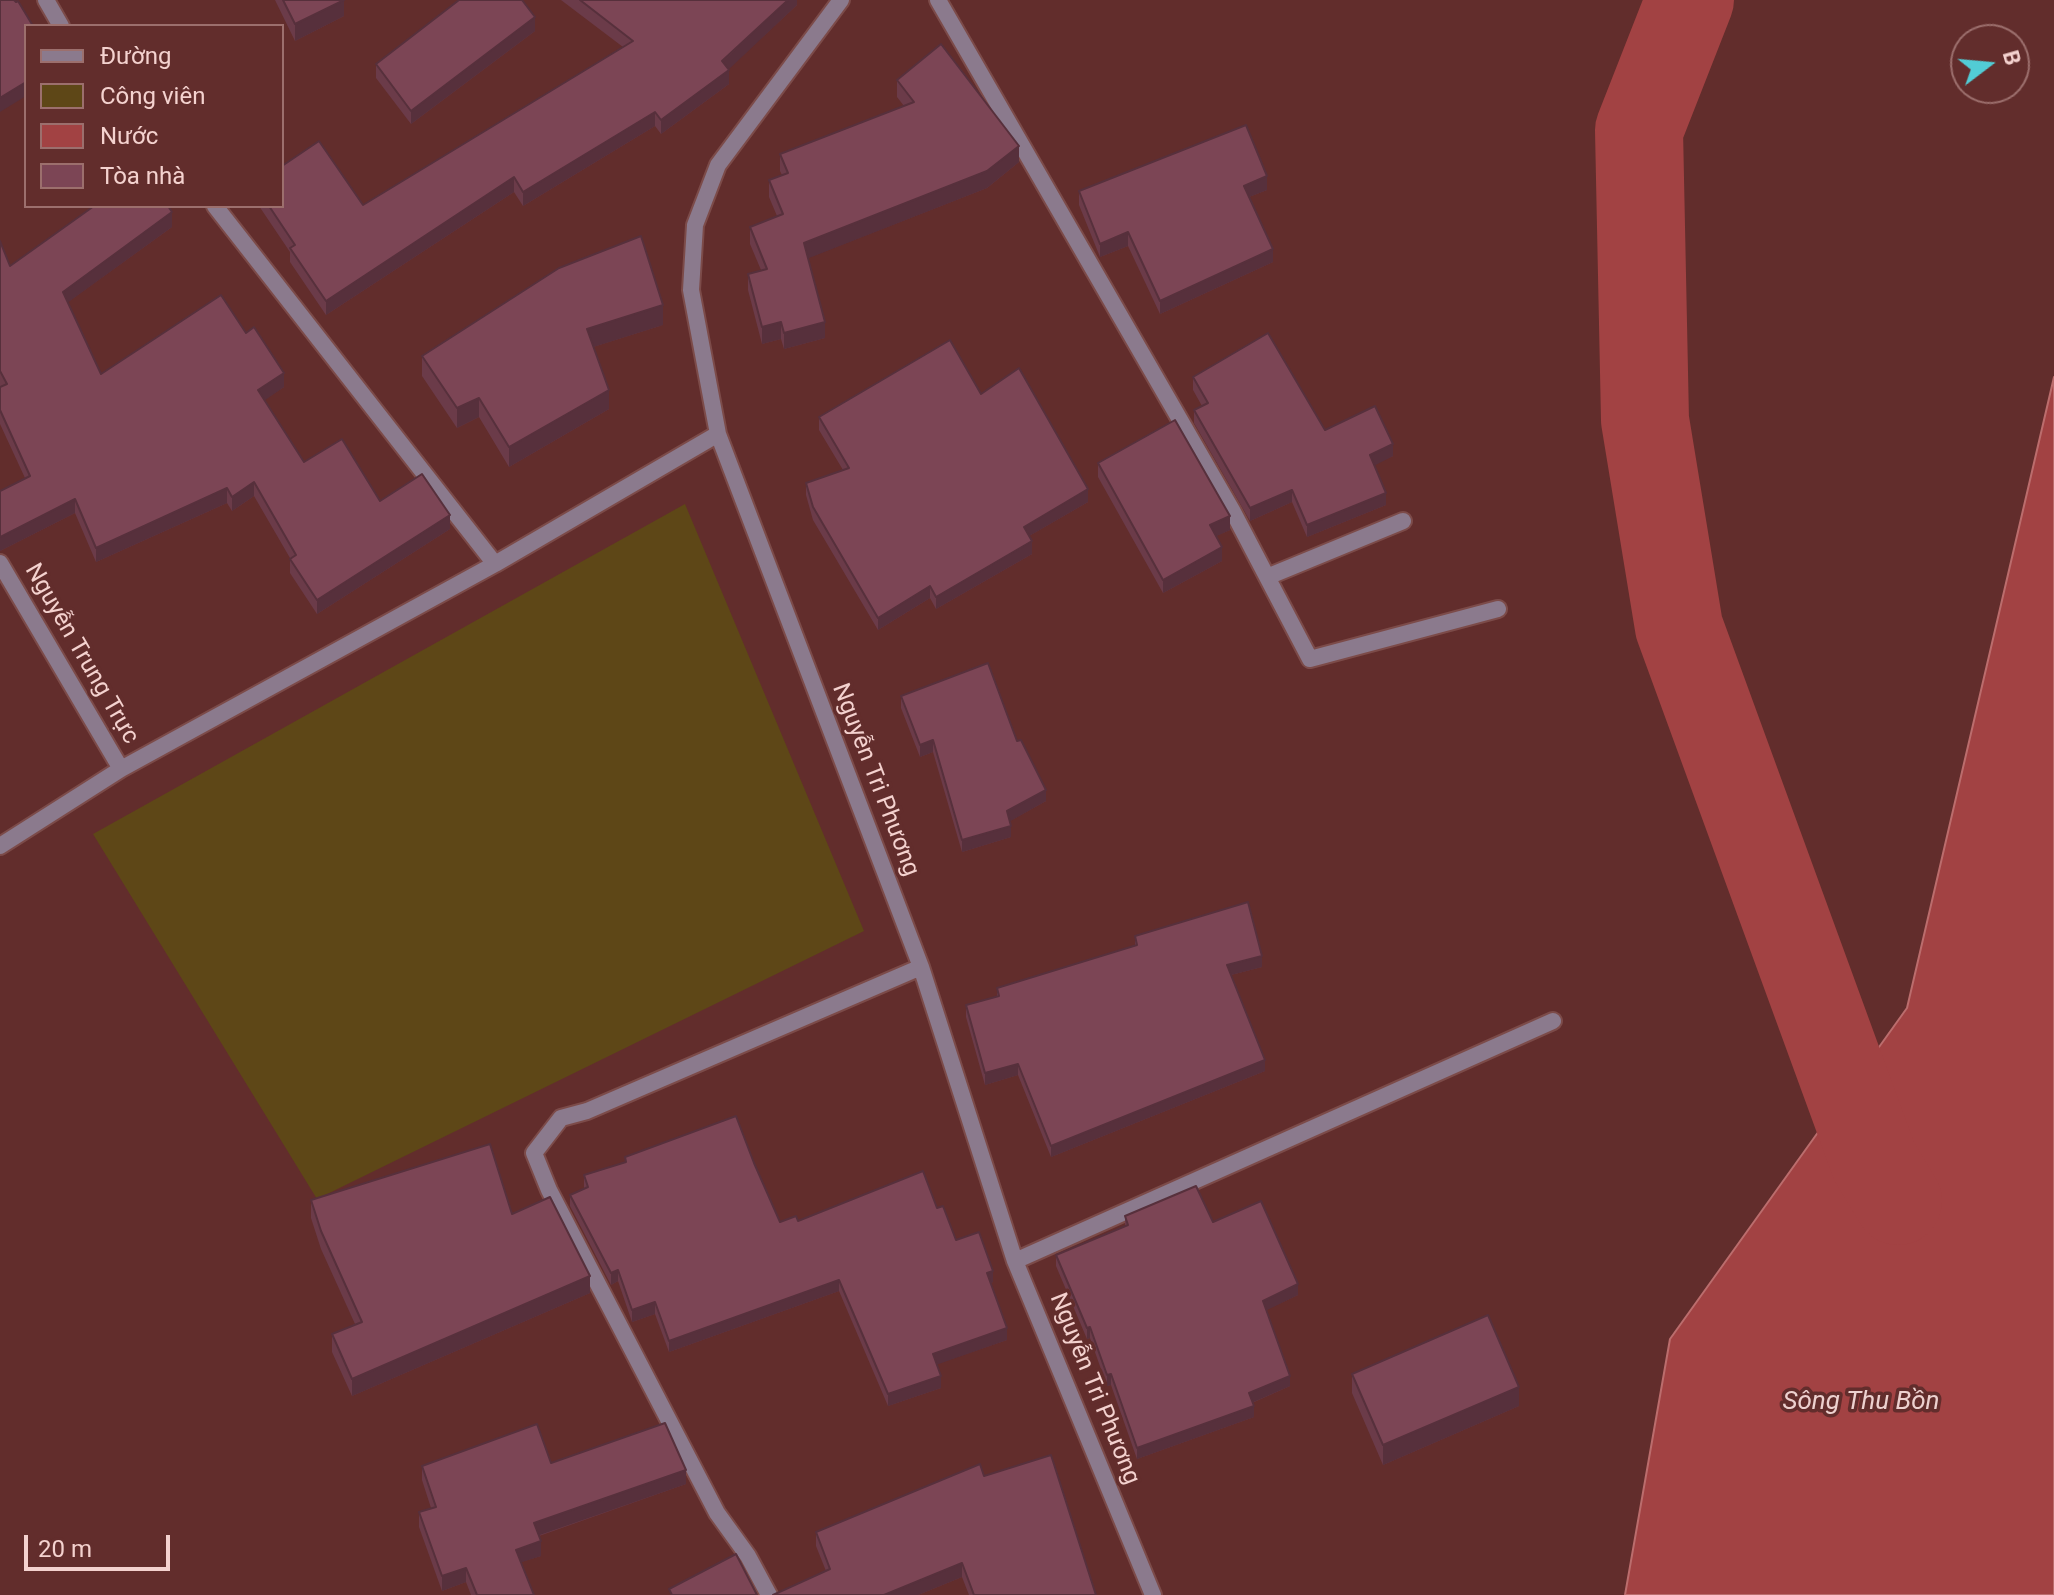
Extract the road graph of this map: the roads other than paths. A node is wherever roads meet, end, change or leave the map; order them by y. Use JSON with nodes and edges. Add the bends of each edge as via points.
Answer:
{"nodes":[{"id":1,"x":46,"y":0,"type":"edge"},
{"id":2,"x":841,"y":0,"type":"edge"},
{"id":3,"x":938,"y":0,"type":"edge"},
{"id":4,"x":60,"y":24,"type":"edge"},
{"id":5,"x":217,"y":208,"type":"edge"},
{"id":6,"x":718,"y":434,"type":"junction"},
{"id":7,"x":1403,"y":521,"type":"dead end"},
{"id":8,"x":0,"y":563,"type":"edge"},
{"id":9,"x":495,"y":564,"type":"junction"},
{"id":10,"x":1267,"y":577,"type":"junction"},
{"id":11,"x":1498,"y":609,"type":"dead end"},
{"id":12,"x":121,"y":769,"type":"junction"},
{"id":13,"x":0,"y":846,"type":"edge"},
{"id":14,"x":921,"y":967,"type":"junction"},
{"id":15,"x":1553,"y":1021,"type":"dead end"},
{"id":16,"x":1015,"y":1261,"type":"junction"},
{"id":17,"x":769,"y":1595,"type":"edge"},
{"id":18,"x":1153,"y":1595,"type":"edge"}],
"edges":[{"from":1,"to":4,"type":"street"},
{"from":2,"to":6,"type":"street","name":"Nguyễn Tri Phương","via":[[718,165],[695,225],[691,290]]},
{"from":3,"to":10,"type":"street"},
{"from":5,"to":9,"type":"street"},
{"from":6,"to":9,"type":"street"},
{"from":6,"to":14,"type":"street","name":"Nguyễn Tri Phương"},
{"from":7,"to":10,"type":"street"},
{"from":8,"to":12,"type":"street","name":"Nguyễn Trung Trực"},
{"from":9,"to":12,"type":"street"},
{"from":10,"to":11,"type":"street","via":[[1310,659]]},
{"from":12,"to":13,"type":"street"},
{"from":14,"to":16,"type":"street","name":"Nguyễn Tri Phương"},
{"from":14,"to":17,"type":"street","via":[[561,1118],[534,1153],[717,1513]]},
{"from":15,"to":16,"type":"street"},
{"from":16,"to":18,"type":"street","name":"Nguyễn Tri Phương"}]}
